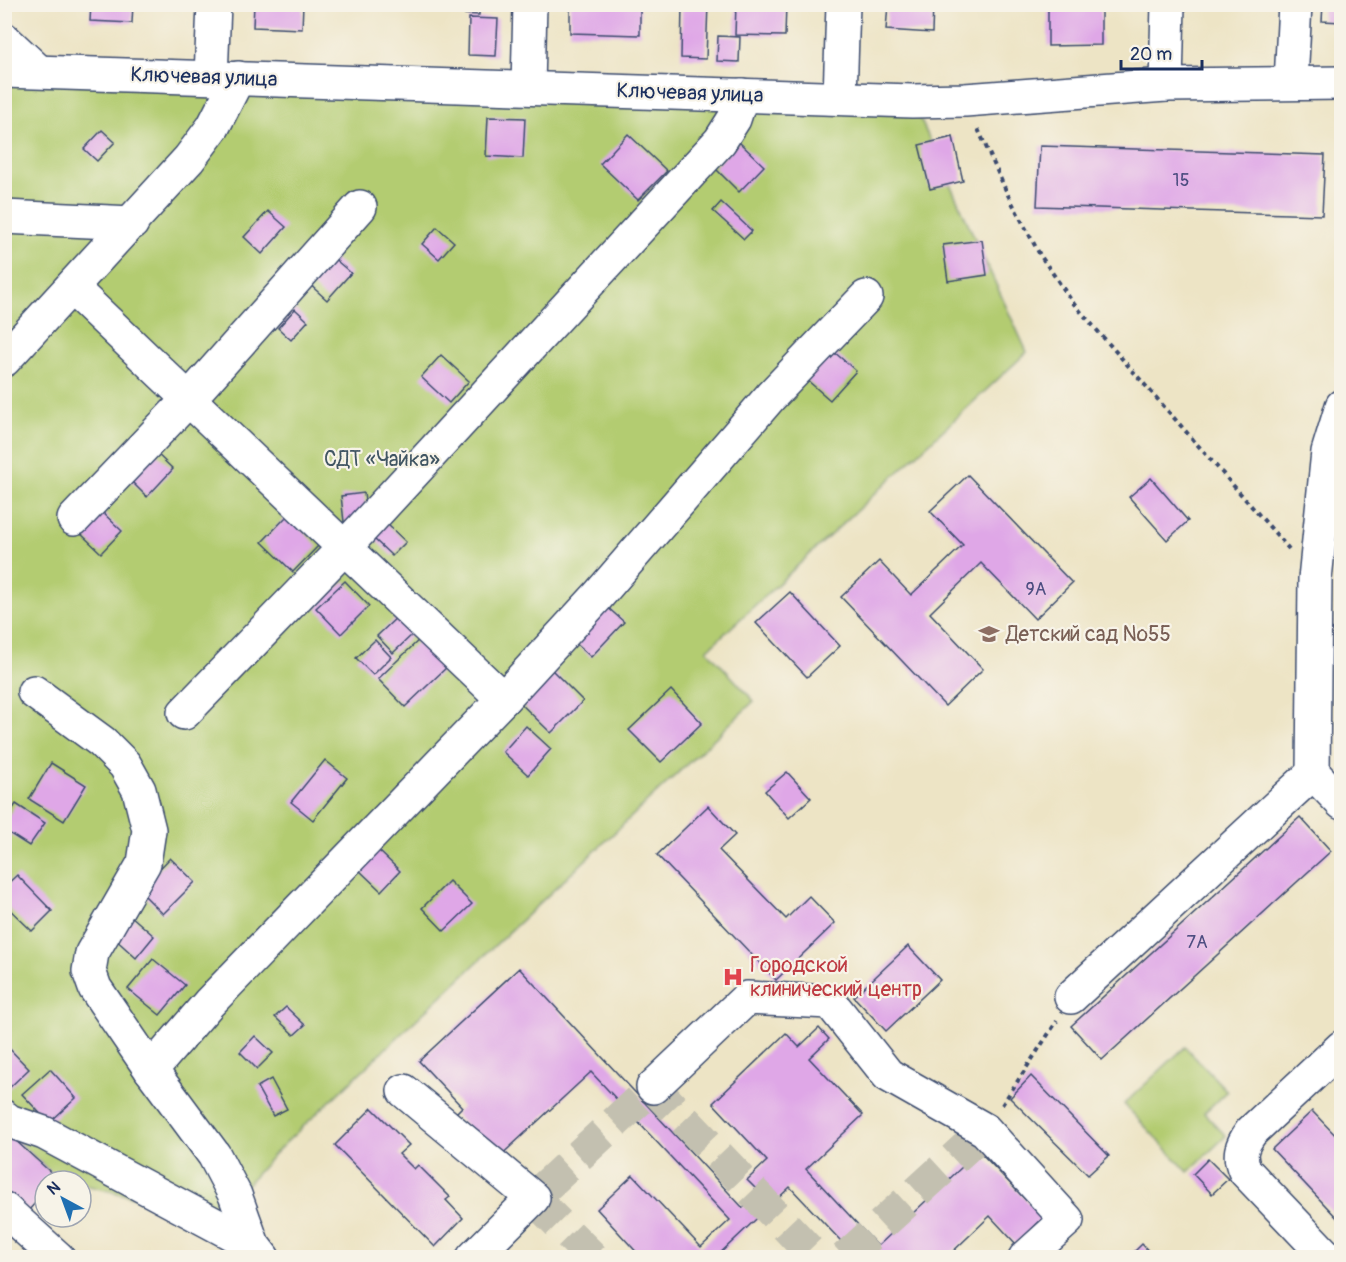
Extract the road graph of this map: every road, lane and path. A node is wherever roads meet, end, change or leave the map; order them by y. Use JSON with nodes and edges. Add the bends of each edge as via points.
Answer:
{"nodes":[{"id":1,"x":213,"y":4,"type":"edge"},
{"id":2,"x":530,"y":4,"type":"edge"},
{"id":3,"x":843,"y":4,"type":"edge"},
{"id":4,"x":1168,"y":4,"type":"edge"},
{"id":5,"x":1295,"y":4,"type":"edge"},
{"id":6,"x":4,"y":39,"type":"edge"},
{"id":7,"x":4,"y":71,"type":"edge"},
{"id":8,"x":38,"y":71,"type":"junction"},
{"id":9,"x":225,"y":77,"type":"junction"},
{"id":10,"x":1292,"y":82,"type":"junction"},
{"id":11,"x":1341,"y":83,"type":"edge"},
{"id":12,"x":1166,"y":85,"type":"junction"},
{"id":13,"x":528,"y":87,"type":"junction"},
{"id":14,"x":742,"y":95,"type":"junction"},
{"id":15,"x":840,"y":98,"type":"junction"},
{"id":16,"x":965,"y":100,"type":"junction"},
{"id":17,"x":360,"y":207,"type":"dead end"},
{"id":18,"x":4,"y":218,"type":"edge"},
{"id":19,"x":132,"y":223,"type":"junction"},
{"id":20,"x":72,"y":288,"type":"junction"},
{"id":21,"x":866,"y":297,"type":"dead end"},
{"id":22,"x":4,"y":360,"type":"edge"},
{"id":23,"x":188,"y":400,"type":"junction"},
{"id":24,"x":1341,"y":406,"type":"edge"},
{"id":25,"x":74,"y":519,"type":"dead end"},
{"id":26,"x":344,"y":548,"type":"junction"},
{"id":27,"x":1315,"y":579,"type":"junction"},
{"id":28,"x":34,"y":692,"type":"dead end"},
{"id":29,"x":502,"y":699,"type":"junction"},
{"id":30,"x":184,"y":713,"type":"dead end"},
{"id":31,"x":1313,"y":773,"type":"junction"},
{"id":32,"x":1341,"y":803,"type":"edge"},
{"id":33,"x":1071,"y":997,"type":"joint"},
{"id":34,"x":1338,"y":1056,"type":"edge"},
{"id":35,"x":151,"y":1070,"type":"junction"},
{"id":36,"x":653,"y":1087,"type":"dead end"},
{"id":37,"x":404,"y":1091,"type":"dead end"},
{"id":38,"x":4,"y":1117,"type":"edge"},
{"id":39,"x":985,"y":1130,"type":"junction"},
{"id":40,"x":4,"y":1209,"type":"edge"},
{"id":41,"x":258,"y":1251,"type":"edge"},
{"id":42,"x":58,"y":1257,"type":"edge"},
{"id":43,"x":473,"y":1257,"type":"edge"},
{"id":44,"x":1025,"y":1257,"type":"edge"},
{"id":45,"x":1328,"y":1257,"type":"edge"}],
"edges":[{"from":1,"to":9,"type":"street"},
{"from":2,"to":13,"type":"street"},
{"from":3,"to":15,"type":"street"},
{"from":4,"to":12,"type":"street"},
{"from":5,"to":10,"type":"street"},
{"from":6,"to":8,"type":"street"},
{"from":7,"to":8,"type":"street","name":"Ключевая улица"},
{"from":8,"to":9,"type":"street","name":"Ключевая улица"},
{"from":9,"to":13,"type":"street","name":"Ключевая улица"},
{"from":9,"to":19,"type":"street","via":[[207,135]]},
{"from":10,"to":11,"type":"street","name":"Ключевая улица"},
{"from":10,"to":12,"type":"street","name":"Ключевая улица"},
{"from":12,"to":16,"type":"street","name":"Ключевая улица"},
{"from":13,"to":14,"type":"street","name":"Ключевая улица"},
{"from":14,"to":15,"type":"street","name":"Ключевая улица"},
{"from":14,"to":26,"type":"street","via":[[734,119],[720,141]]},
{"from":15,"to":16,"type":"street","name":"Ключевая улица"},
{"from":16,"to":27,"type":"path","via":[[1040,255],[1074,304]]},
{"from":17,"to":23,"type":"street"},
{"from":18,"to":19,"type":"street"},
{"from":19,"to":20,"type":"street"},
{"from":20,"to":22,"type":"street"},
{"from":20,"to":23,"type":"street"},
{"from":21,"to":29,"type":"street","via":[[771,396],[597,597]]},
{"from":23,"to":25,"type":"street"},
{"from":23,"to":26,"type":"street"},
{"from":24,"to":27,"type":"street","via":[[1328,452]]},
{"from":26,"to":29,"type":"street"},
{"from":26,"to":30,"type":"street"},
{"from":27,"to":31,"type":"street"},
{"from":28,"to":35,"type":"street","via":[[102,742],[125,765],[139,790],[149,830],[144,863],[92,953],[89,971],[95,988]]},
{"from":29,"to":35,"type":"street","via":[[209,1003]]},
{"from":31,"to":32,"type":"street"},
{"from":31,"to":33,"type":"street"},
{"from":33,"to":39,"type":"path"},
{"from":34,"to":45,"type":"street","via":[[1251,1132],[1240,1151],[1245,1171]]},
{"from":35,"to":41,"type":"street","via":[[214,1155],[236,1195]]},
{"from":36,"to":39,"type":"street","via":[[747,998],[830,1002],[888,1075]]},
{"from":37,"to":43,"type":"street","via":[[533,1198]]},
{"from":38,"to":41,"type":"street","via":[[44,1133]]},
{"from":39,"to":44,"type":"street","via":[[1066,1220]]},
{"from":40,"to":42,"type":"street"}]}
